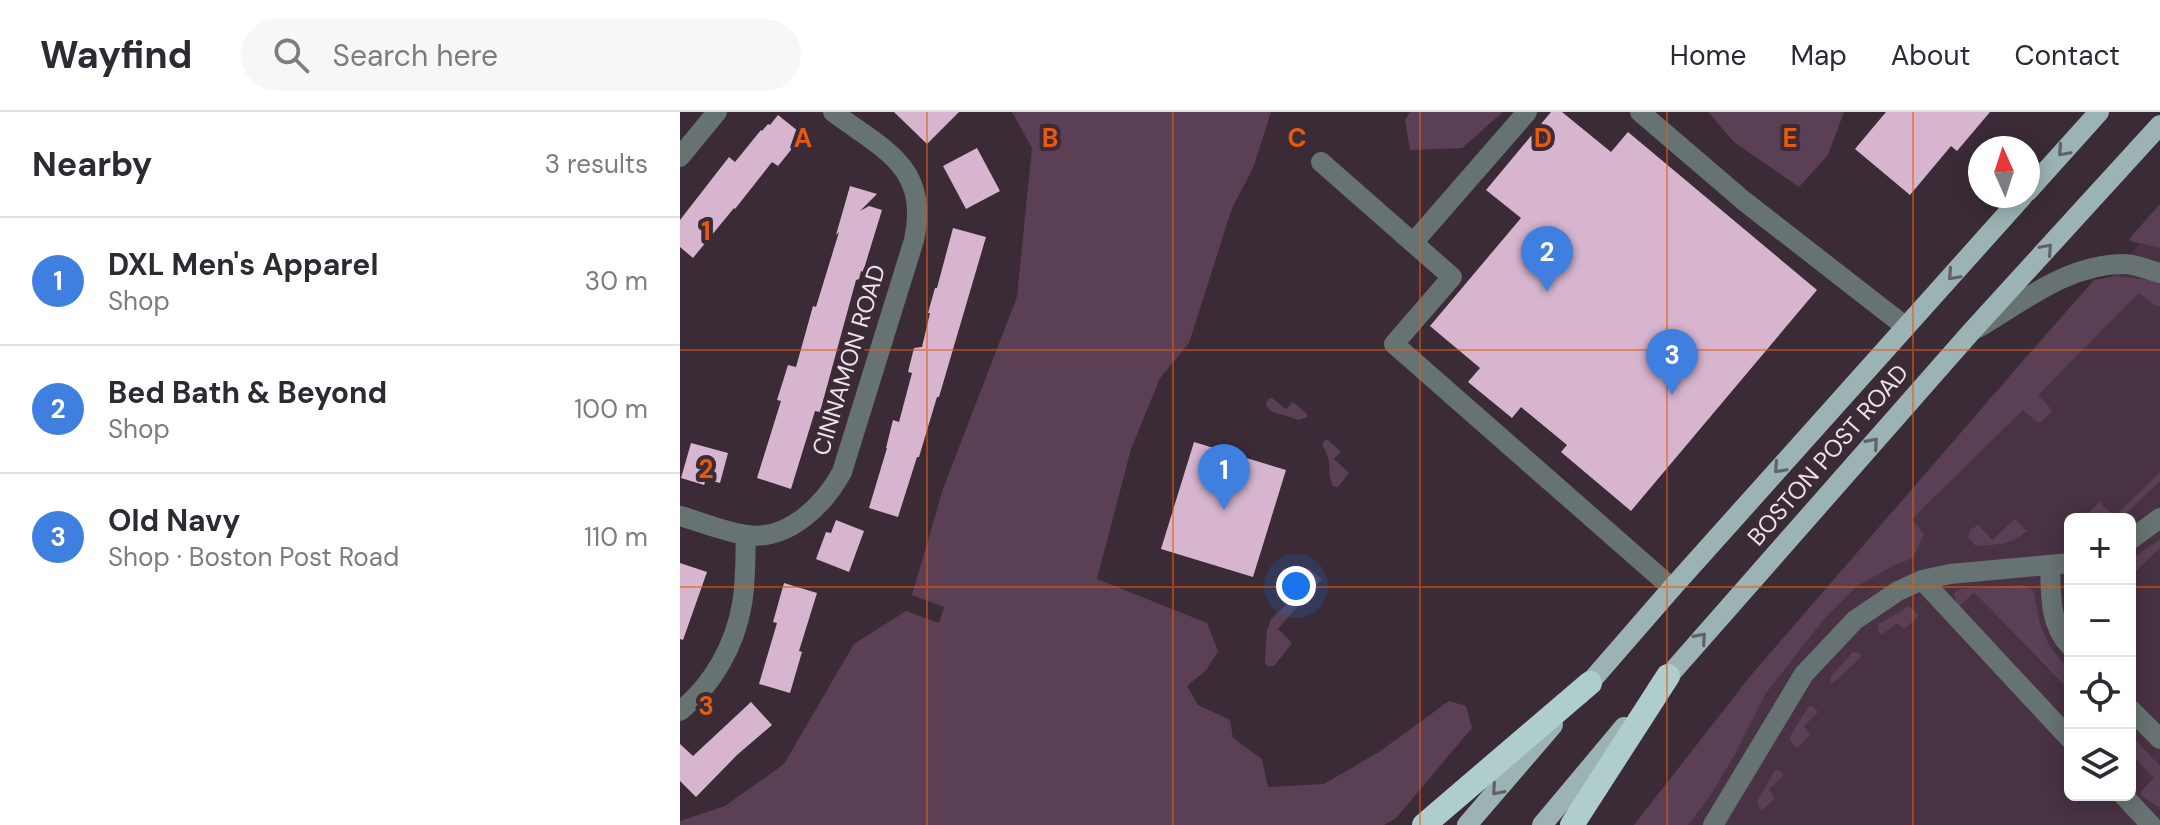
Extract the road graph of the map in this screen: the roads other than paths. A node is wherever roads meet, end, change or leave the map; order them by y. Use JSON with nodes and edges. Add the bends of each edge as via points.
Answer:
{"nodes":[{"id":1,"x":717,"y":112,"type":"edge"},
{"id":2,"x":833,"y":112,"type":"edge"},
{"id":3,"x":1527,"y":112,"type":"edge"},
{"id":4,"x":1640,"y":112,"type":"edge"},
{"id":5,"x":2099,"y":112,"type":"edge"},
{"id":6,"x":2160,"y":125,"type":"edge"},
{"id":7,"x":680,"y":157,"type":"edge"},
{"id":8,"x":1321,"y":162,"type":"dead end"},
{"id":9,"x":2040,"y":178,"type":"edge"},
{"id":10,"x":2012,"y":208,"type":"edge"},
{"id":11,"x":1413,"y":243,"type":"junction"},
{"id":12,"x":2160,"y":273,"type":"edge"},
{"id":13,"x":1906,"y":327,"type":"junction"},
{"id":14,"x":1971,"y":332,"type":"junction"},
{"id":15,"x":680,"y":516,"type":"edge"},
{"id":16,"x":2160,"y":518,"type":"edge"},
{"id":17,"x":746,"y":535,"type":"junction"},
{"id":18,"x":2136,"y":536,"type":"edge"},
{"id":19,"x":2060,"y":564,"type":"edge"},
{"id":20,"x":1922,"y":580,"type":"junction"},
{"id":21,"x":1672,"y":588,"type":"junction"},
{"id":22,"x":2064,"y":640,"type":"edge"},
{"id":23,"x":1668,"y":676,"type":"junction"},
{"id":24,"x":1590,"y":683,"type":"junction"},
{"id":25,"x":680,"y":711,"type":"edge"},
{"id":26,"x":2136,"y":715,"type":"edge"},
{"id":27,"x":2064,"y":733,"type":"edge"},
{"id":28,"x":2160,"y":739,"type":"edge"},
{"id":29,"x":2129,"y":801,"type":"edge"},
{"id":30,"x":1424,"y":825,"type":"edge"},
{"id":31,"x":1467,"y":825,"type":"edge"},
{"id":32,"x":1542,"y":825,"type":"edge"},
{"id":33,"x":1572,"y":825,"type":"edge"},
{"id":34,"x":1713,"y":825,"type":"edge"},
{"id":35,"x":2151,"y":825,"type":"edge"}],
"edges":[{"from":1,"to":7,"type":"street"},
{"from":2,"to":17,"type":"street","name":"CINNAMON ROAD","via":[[908,174],[917,205],[916,229],[835,485],[818,506],[791,525]]},
{"from":3,"to":11,"type":"street"},
{"from":4,"to":13,"type":"street"},
{"from":5,"to":9,"type":"main road","one_way":true},
{"from":14,"to":6,"type":"main road","name":"BOSTON POST ROAD","one_way":true},
{"from":8,"to":11,"type":"street"},
{"from":10,"to":13,"type":"main road","name":"BOSTON POST ROAD","one_way":true},
{"from":11,"to":21,"type":"street","via":[[1452,277],[1394,344]]},
{"from":12,"to":14,"type":"street","via":[[2126,264],[2089,269],[2032,293]]},
{"from":13,"to":21,"type":"main road","name":"BOSTON POST ROAD","one_way":true},
{"from":23,"to":14,"type":"main road","name":"BOSTON POST ROAD","one_way":true},
{"from":15,"to":17,"type":"street","name":"CINNAMON ROAD"},
{"from":16,"to":18,"type":"street"},
{"from":17,"to":25,"type":"street","via":[[742,603],[729,649]]},
{"from":19,"to":20,"type":"street"},
{"from":19,"to":22,"type":"street","via":[[2051,603]]},
{"from":20,"to":27,"type":"street"},
{"from":20,"to":34,"type":"street","via":[[1855,620],[1804,674]]},
{"from":21,"to":24,"type":"main road","name":"BOSTON POST ROAD"},
{"from":23,"to":32,"type":"main road","name":"BOSTON POST ROAD"},
{"from":23,"to":33,"type":"highway"},
{"from":24,"to":30,"type":"highway"},
{"from":24,"to":31,"type":"main road","name":"BOSTON POST ROAD","one_way":true},
{"from":26,"to":28,"type":"street"},
{"from":29,"to":35,"type":"street"}]}
